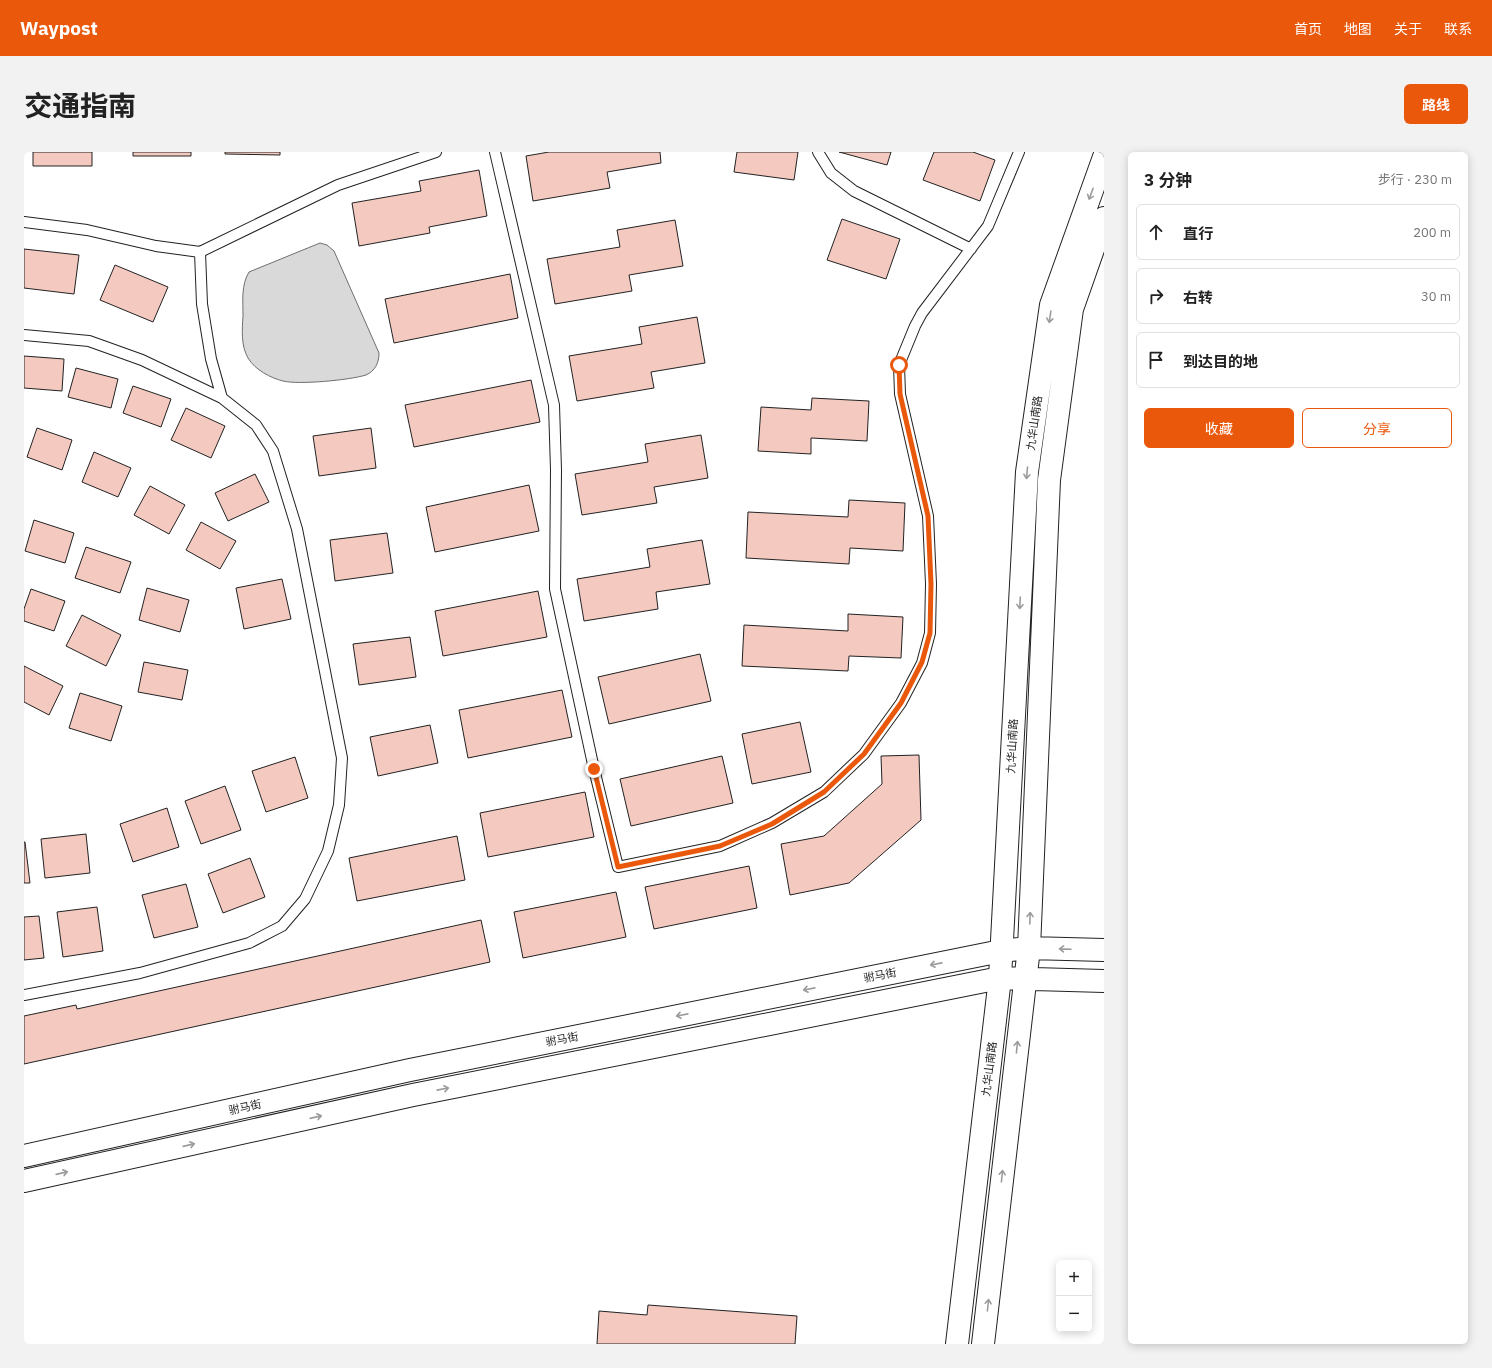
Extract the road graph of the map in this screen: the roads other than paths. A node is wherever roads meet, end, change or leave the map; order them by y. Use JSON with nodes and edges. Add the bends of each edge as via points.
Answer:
{"nodes":[{"id":1,"x":436,"y":152,"type":"edge"},
{"id":2,"x":495,"y":152,"type":"edge"},
{"id":3,"x":818,"y":152,"type":"edge"},
{"id":4,"x":1019,"y":152,"type":"edge"},
{"id":5,"x":1104,"y":157,"type":"edge"},
{"id":6,"x":1104,"y":218,"type":"edge"},
{"id":7,"x":24,"y":222,"type":"edge"},
{"id":8,"x":971,"y":248,"type":"junction"},
{"id":9,"x":200,"y":252,"type":"junction"},
{"id":10,"x":24,"y":335,"type":"edge"},
{"id":11,"x":222,"y":398,"type":"junction"},
{"id":12,"x":1029,"y":948,"type":"junction"},
{"id":13,"x":1001,"y":950,"type":"junction"},
{"id":14,"x":1104,"y":950,"type":"edge"},
{"id":15,"x":1000,"y":978,"type":"junction"},
{"id":16,"x":1025,"y":979,"type":"junction"},
{"id":17,"x":1104,"y":981,"type":"edge"},
{"id":18,"x":24,"y":994,"type":"edge"},
{"id":19,"x":24,"y":1156,"type":"edge"},
{"id":20,"x":24,"y":1182,"type":"edge"},
{"id":21,"x":957,"y":1344,"type":"edge"},
{"id":22,"x":984,"y":1344,"type":"edge"}],
"edges":[{"from":1,"to":9,"type":"lane","via":[[338,185]]},
{"from":2,"to":8,"type":"lane","via":[[554,405],[555,589],[618,867],[720,846],[772,824],[824,792],[864,754],[901,703],[922,662],[930,633],[931,584],[928,516],[900,394],[899,365],[922,313]]},
{"from":3,"to":8,"type":"lane","via":[[831,173],[854,191]]},
{"from":4,"to":8,"type":"lane","via":[[988,226]]},
{"from":5,"to":13,"type":"main road","name":"九华山南路","one_way":true,"via":[[1052,305],[1027,472]]},
{"from":12,"to":6,"type":"main road","name":"九华山南路","one_way":true,"via":[[1049,480],[1072,309]]},
{"from":7,"to":9,"type":"lane","via":[[87,230],[156,246]]},
{"from":9,"to":11,"type":"lane","via":[[202,304],[211,359]]},
{"from":10,"to":11,"type":"lane","via":[[88,340],[142,360]]},
{"from":11,"to":18,"type":"lane","via":[[256,425],[273,451],[297,529],[342,758],[339,805],[328,851],[305,899],[282,926],[249,943],[140,973]]},
{"from":12,"to":13,"type":"main road","name":"驸马街"},
{"from":14,"to":12,"type":"main road","name":"驸马街","one_way":true},
{"from":12,"to":16,"type":"main road","name":"九华山南路"},
{"from":13,"to":15,"type":"main road","name":"九华山南路"},
{"from":13,"to":19,"type":"main road","name":"驸马街","one_way":true,"via":[[410,1070]]},
{"from":15,"to":16,"type":"main road"},
{"from":20,"to":15,"type":"main road","one_way":true,"via":[[413,1095]]},
{"from":15,"to":21,"type":"main road","name":"九华山南路"},
{"from":16,"to":17,"type":"main road"},
{"from":22,"to":16,"type":"main road","name":"九华山南路","one_way":true}]}
